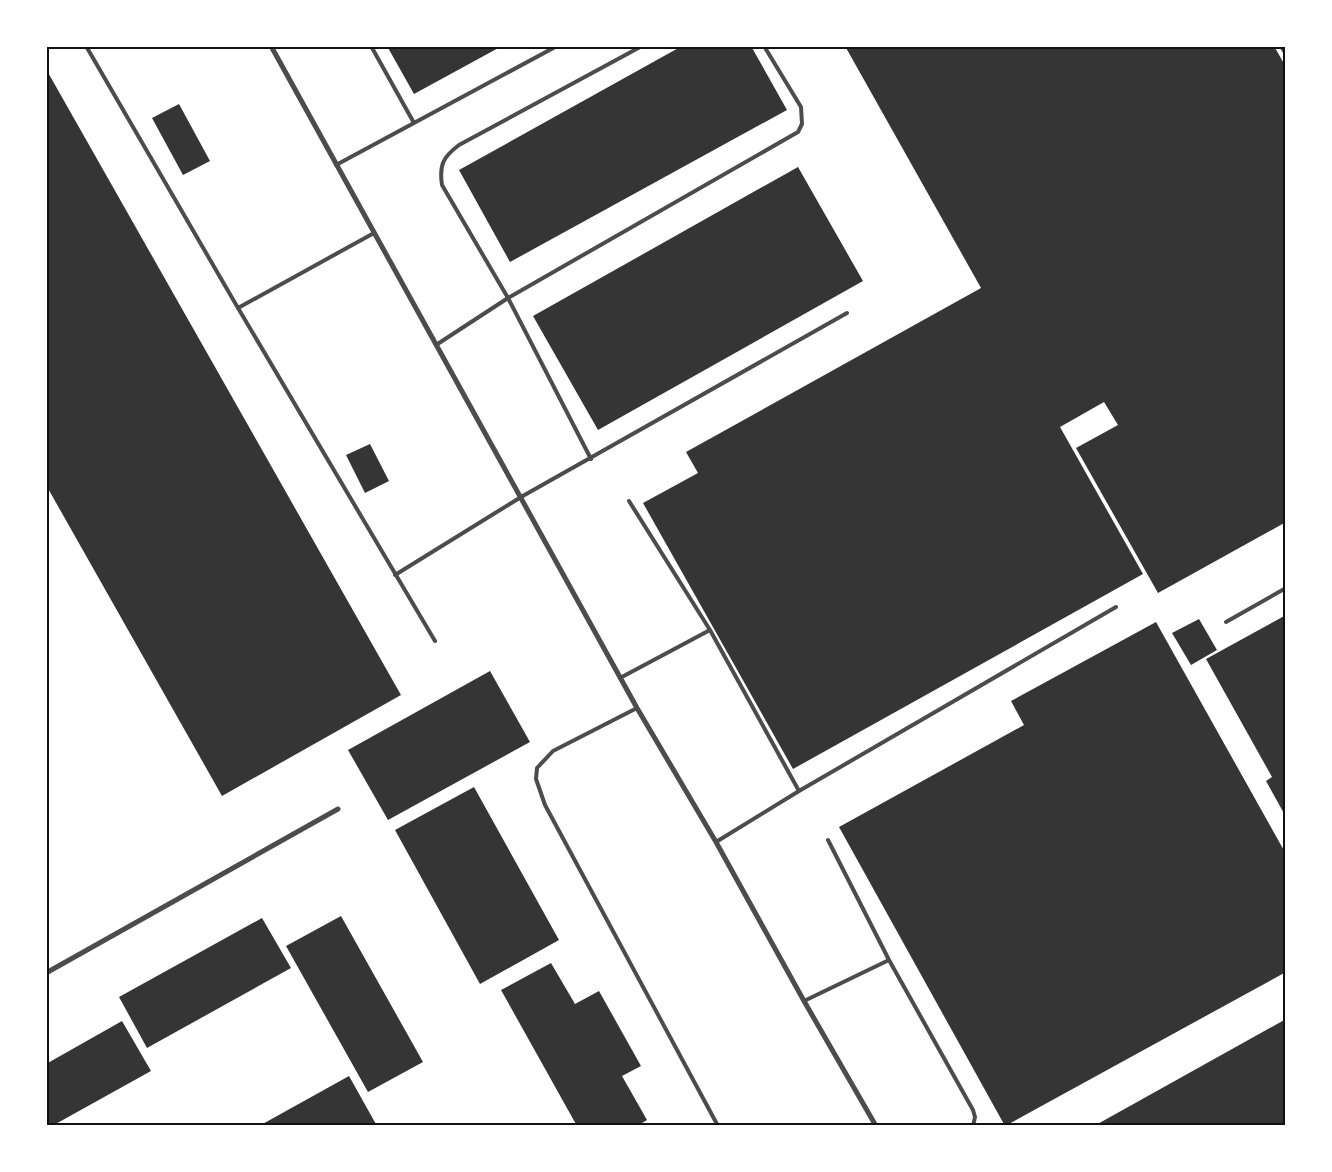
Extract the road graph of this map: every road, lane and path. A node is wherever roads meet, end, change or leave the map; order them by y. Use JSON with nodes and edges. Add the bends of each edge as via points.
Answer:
{"nodes":[{"id":1,"x":86,"y":46,"type":"edge"},
{"id":2,"x":271,"y":46,"type":"edge"},
{"id":3,"x":371,"y":46,"type":"edge"},
{"id":4,"x":557,"y":46,"type":"edge"},
{"id":5,"x":642,"y":46,"type":"edge"},
{"id":6,"x":764,"y":46,"type":"edge"},
{"id":7,"x":1281,"y":46,"type":"edge"},
{"id":8,"x":1286,"y":54,"type":"edge"},
{"id":9,"x":414,"y":123,"type":"junction"},
{"id":10,"x":336,"y":165,"type":"junction"},
{"id":11,"x":374,"y":233,"type":"junction"},
{"id":12,"x":508,"y":298,"type":"junction"},
{"id":13,"x":238,"y":308,"type":"junction"},
{"id":14,"x":847,"y":313,"type":"dead end"},
{"id":15,"x":436,"y":345,"type":"junction"},
{"id":16,"x":591,"y":459,"type":"junction"},
{"id":17,"x":521,"y":497,"type":"junction"},
{"id":18,"x":629,"y":501,"type":"dead end"},
{"id":19,"x":395,"y":575,"type":"junction"},
{"id":20,"x":1286,"y":588,"type":"edge"},
{"id":21,"x":1116,"y":607,"type":"dead end"},
{"id":22,"x":1226,"y":622,"type":"dead end"},
{"id":23,"x":710,"y":630,"type":"junction"},
{"id":24,"x":435,"y":641,"type":"dead end"},
{"id":25,"x":620,"y":678,"type":"junction"},
{"id":26,"x":637,"y":708,"type":"junction"},
{"id":27,"x":799,"y":791,"type":"junction"},
{"id":28,"x":338,"y":809,"type":"dead end"},
{"id":29,"x":828,"y":840,"type":"dead end"},
{"id":30,"x":716,"y":842,"type":"junction"},
{"id":31,"x":889,"y":960,"type":"junction"},
{"id":32,"x":46,"y":973,"type":"edge"},
{"id":33,"x":804,"y":1001,"type":"junction"},
{"id":34,"x":718,"y":1126,"type":"edge"},
{"id":35,"x":876,"y":1126,"type":"edge"},
{"id":36,"x":973,"y":1126,"type":"edge"}],
"edges":[{"from":1,"to":13,"type":"lane"},
{"from":2,"to":10,"type":"street"},
{"from":3,"to":9,"type":"lane"},
{"from":4,"to":9,"type":"lane"},
{"from":5,"to":12,"type":"lane","via":[[459,145],[443,162],[440,172],[442,185]]},
{"from":6,"to":12,"type":"lane","via":[[801,107],[802,124],[798,132]]},
{"from":7,"to":8,"type":"lane"},
{"from":9,"to":10,"type":"lane"},
{"from":10,"to":11,"type":"street"},
{"from":11,"to":13,"type":"lane"},
{"from":11,"to":15,"type":"street"},
{"from":12,"to":15,"type":"lane"},
{"from":12,"to":16,"type":"lane"},
{"from":13,"to":19,"type":"lane"},
{"from":14,"to":16,"type":"lane"},
{"from":15,"to":17,"type":"street"},
{"from":16,"to":17,"type":"lane"},
{"from":17,"to":19,"type":"lane"},
{"from":17,"to":25,"type":"street"},
{"from":18,"to":23,"type":"lane"},
{"from":19,"to":24,"type":"lane"},
{"from":20,"to":22,"type":"lane"},
{"from":21,"to":27,"type":"lane"},
{"from":23,"to":25,"type":"lane"},
{"from":23,"to":27,"type":"lane"},
{"from":25,"to":26,"type":"street"},
{"from":26,"to":30,"type":"street"},
{"from":26,"to":34,"type":"lane","via":[[553,751],[537,768],[536,779],[544,805]]},
{"from":27,"to":30,"type":"lane"},
{"from":28,"to":32,"type":"street"},
{"from":29,"to":31,"type":"lane"},
{"from":30,"to":33,"type":"street"},
{"from":31,"to":33,"type":"lane"},
{"from":31,"to":36,"type":"lane","via":[[973,1110]]},
{"from":33,"to":35,"type":"street"}]}
